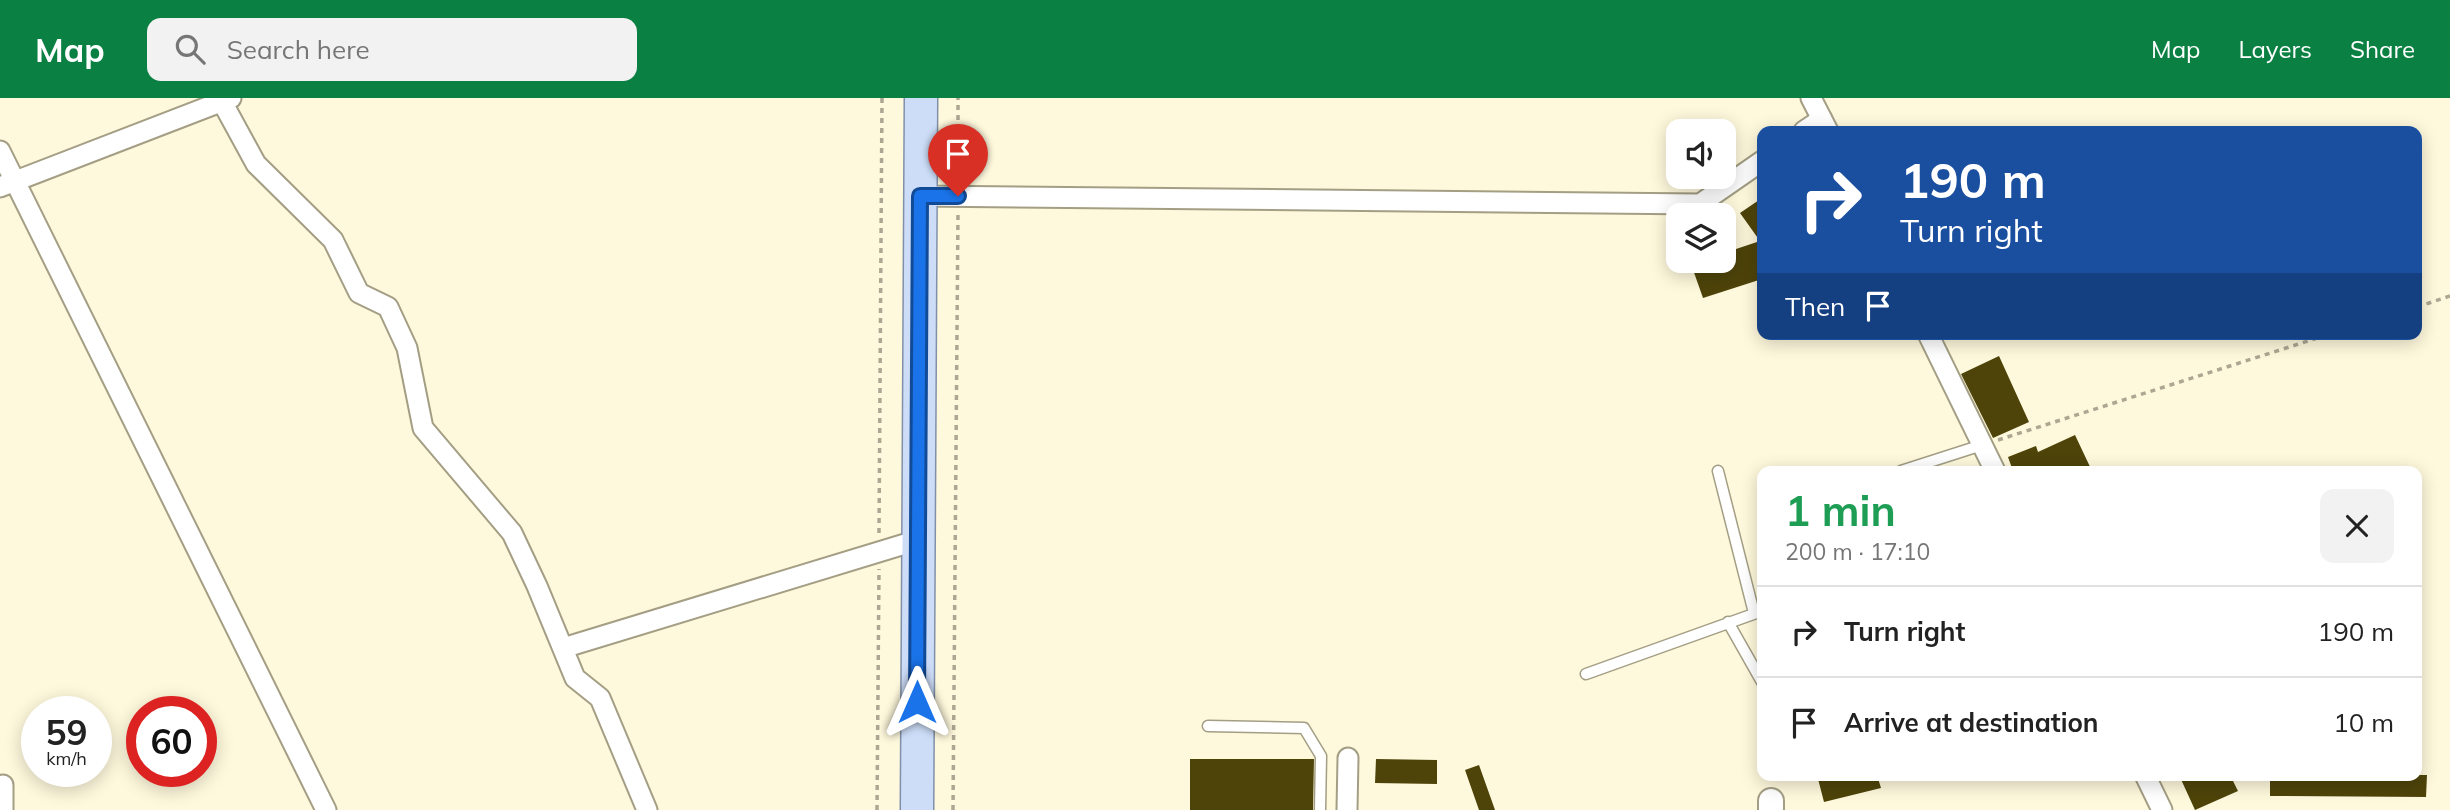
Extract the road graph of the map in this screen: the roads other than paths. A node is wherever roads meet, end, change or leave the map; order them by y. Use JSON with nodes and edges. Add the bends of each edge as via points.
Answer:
{"nodes":[{"id":1,"x":921,"y":98,"type":"edge"},
{"id":2,"x":1811,"y":98,"type":"edge"},
{"id":3,"x":224,"y":99,"type":"edge"},
{"id":4,"x":1825,"y":125,"type":"edge"},
{"id":5,"x":0,"y":151,"type":"edge"},
{"id":6,"x":1757,"y":164,"type":"edge"},
{"id":7,"x":8,"y":185,"type":"edge"},
{"id":8,"x":920,"y":196,"type":"junction"},
{"id":9,"x":1931,"y":340,"type":"edge"},
{"id":10,"x":1982,"y":445,"type":"junction"},
{"id":11,"x":1917,"y":466,"type":"edge"},
{"id":12,"x":1992,"y":466,"type":"edge"},
{"id":13,"x":1718,"y":471,"type":"dead end"},
{"id":14,"x":918,"y":540,"type":"junction"},
{"id":15,"x":1757,"y":608,"type":"edge"},
{"id":16,"x":1757,"y":612,"type":"edge"},
{"id":17,"x":1728,"y":622,"type":"junction"},
{"id":18,"x":563,"y":648,"type":"junction"},
{"id":19,"x":1757,"y":673,"type":"edge"},
{"id":20,"x":1586,"y":674,"type":"dead end"},
{"id":21,"x":1208,"y":726,"type":"dead end"},
{"id":22,"x":1348,"y":758,"type":"dead end"},
{"id":23,"x":2148,"y":781,"type":"edge"},
{"id":24,"x":3,"y":785,"type":"dead end"},
{"id":25,"x":3,"y":810,"type":"edge"},
{"id":26,"x":326,"y":810,"type":"edge"},
{"id":27,"x":647,"y":810,"type":"edge"},
{"id":28,"x":917,"y":810,"type":"edge"},
{"id":29,"x":1320,"y":810,"type":"edge"},
{"id":30,"x":1347,"y":810,"type":"edge"},
{"id":31,"x":2162,"y":810,"type":"edge"}],
"edges":[{"from":1,"to":8,"type":"main road"},
{"from":2,"to":4,"type":"street"},
{"from":3,"to":7,"type":"street"},
{"from":3,"to":18,"type":"street","via":[[256,164],[333,240],[359,293],[388,307],[407,348],[423,428],[512,533]]},
{"from":5,"to":7,"type":"street"},
{"from":6,"to":8,"type":"street","via":[[1700,204]]},
{"from":7,"to":26,"type":"street"},
{"from":8,"to":14,"type":"main road"},
{"from":9,"to":10,"type":"street"},
{"from":10,"to":11,"type":"lane"},
{"from":10,"to":12,"type":"street"},
{"from":13,"to":15,"type":"lane"},
{"from":14,"to":18,"type":"street"},
{"from":14,"to":28,"type":"main road"},
{"from":16,"to":17,"type":"lane"},
{"from":17,"to":19,"type":"lane"},
{"from":17,"to":20,"type":"lane"},
{"from":18,"to":27,"type":"street","via":[[575,678],[600,698]]},
{"from":21,"to":29,"type":"lane","via":[[1304,728],[1321,756]]},
{"from":22,"to":30,"type":"street"},
{"from":23,"to":31,"type":"street"},
{"from":24,"to":25,"type":"street"}]}
